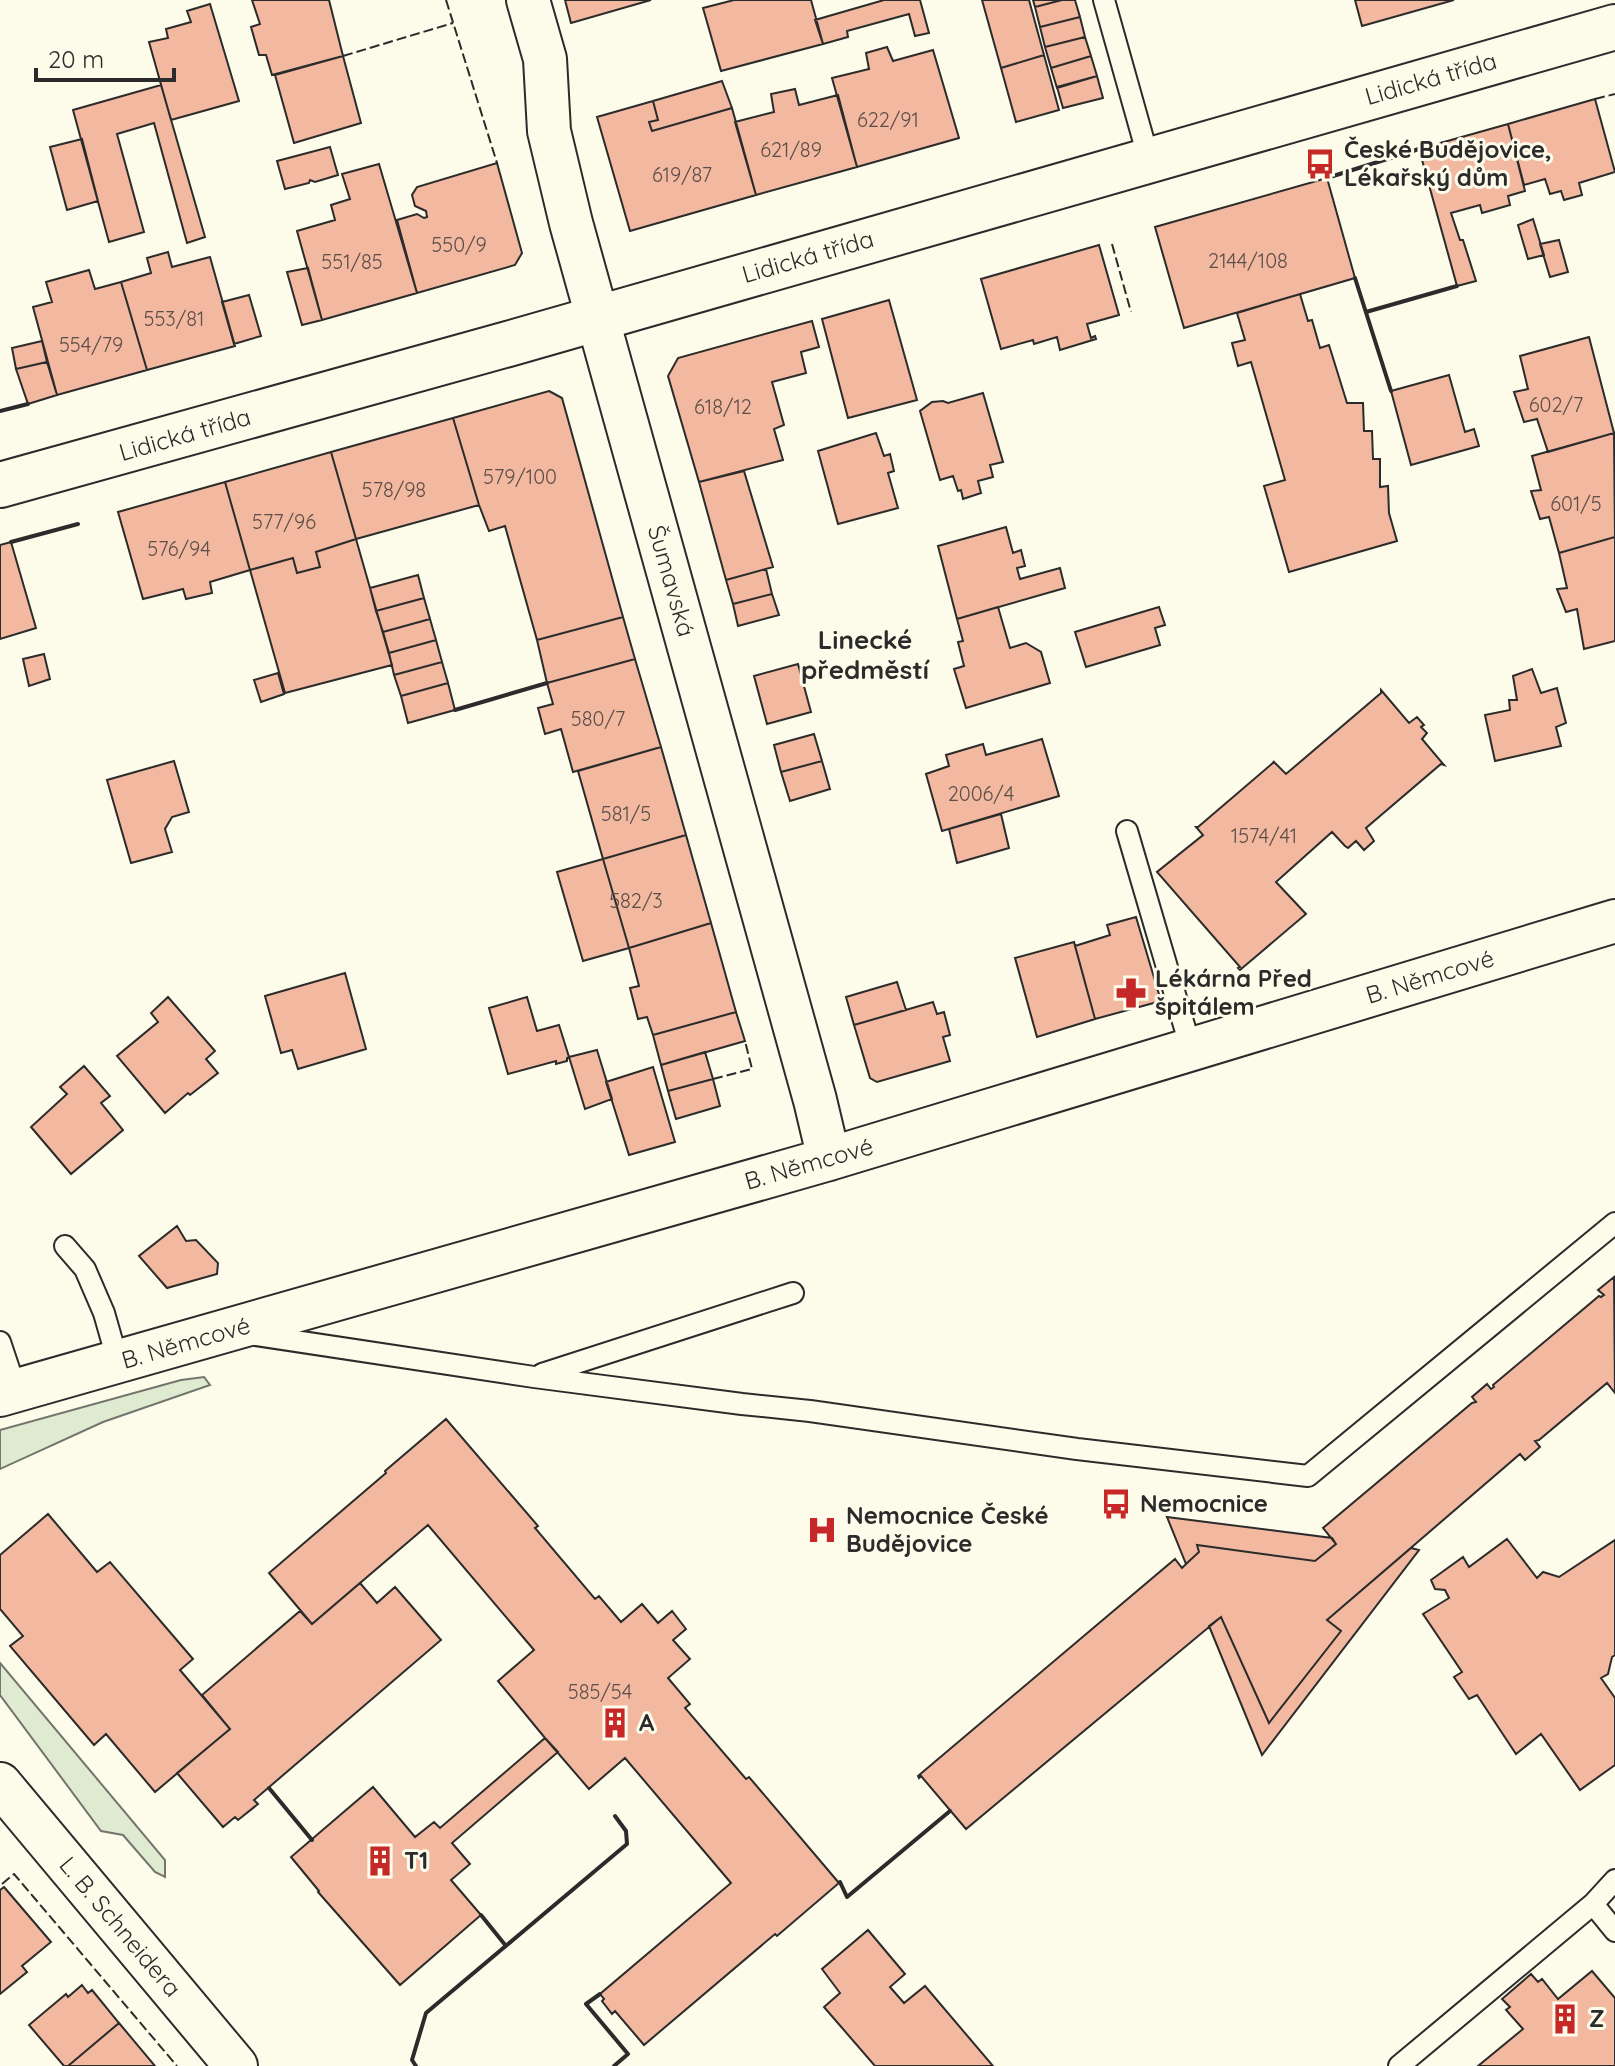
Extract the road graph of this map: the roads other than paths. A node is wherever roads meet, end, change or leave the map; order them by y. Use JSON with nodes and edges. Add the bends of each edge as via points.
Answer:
{"nodes":[{"id":1,"x":528,"y":0,"type":"edge"},
{"id":2,"x":1104,"y":0,"type":"edge"},
{"id":3,"x":1615,"y":27,"type":"edge"},
{"id":4,"x":1149,"y":160,"type":"junction"},
{"id":5,"x":597,"y":317,"type":"junction"},
{"id":6,"x":0,"y":485,"type":"edge"},
{"id":7,"x":1127,"y":831,"type":"dead end"},
{"id":8,"x":1613,"y":930,"type":"edge"},
{"id":9,"x":1191,"y":1049,"type":"junction"},
{"id":10,"x":829,"y":1159,"type":"junction"},
{"id":11,"x":1615,"y":1223,"type":"edge"},
{"id":12,"x":65,"y":1246,"type":"dead end"},
{"id":13,"x":793,"y":1293,"type":"dead end"},
{"id":14,"x":230,"y":1331,"type":"junction"},
{"id":15,"x":0,"y":1342,"type":"edge"},
{"id":16,"x":118,"y":1362,"type":"junction"},
{"id":17,"x":534,"y":1377,"type":"junction"},
{"id":18,"x":8,"y":1392,"type":"edge"},
{"id":19,"x":1,"y":1783,"type":"edge"},
{"id":20,"x":1615,"y":1880,"type":"edge"},
{"id":21,"x":1593,"y":1904,"type":"junction"},
{"id":22,"x":1615,"y":1931,"type":"edge"},
{"id":23,"x":236,"y":2066,"type":"edge"},
{"id":24,"x":1399,"y":2066,"type":"edge"}],
"edges":[{"from":1,"to":5,"type":"street","name":"Šumavská","via":[[545,59],[549,131]]},
{"from":2,"to":4,"type":"lane"},
{"from":3,"to":4,"type":"street","name":"Lidická třída"},
{"from":4,"to":5,"type":"street","name":"Lidická třída"},
{"from":5,"to":6,"type":"street","name":"Lidická třída"},
{"from":5,"to":10,"type":"street","name":"Šumavská"},
{"from":7,"to":9,"type":"lane"},
{"from":8,"to":9,"type":"street","name":"B. Němcové"},
{"from":9,"to":10,"type":"street","name":"B. Němcové"},
{"from":10,"to":14,"type":"street","name":"B. Němcové"},
{"from":11,"to":17,"type":"lane","via":[[1308,1476]]},
{"from":12,"to":16,"type":"lane","via":[[85,1269]]},
{"from":13,"to":17,"type":"lane"},
{"from":14,"to":16,"type":"street","name":"B. Němcové"},
{"from":14,"to":17,"type":"lane"},
{"from":15,"to":18,"type":"lane"},
{"from":16,"to":18,"type":"street","name":"B. Němcové"},
{"from":19,"to":23,"type":"street","name":"L. B. Schneidera"},
{"from":20,"to":21,"type":"lane"},
{"from":21,"to":22,"type":"lane"},
{"from":21,"to":24,"type":"lane"}]}
